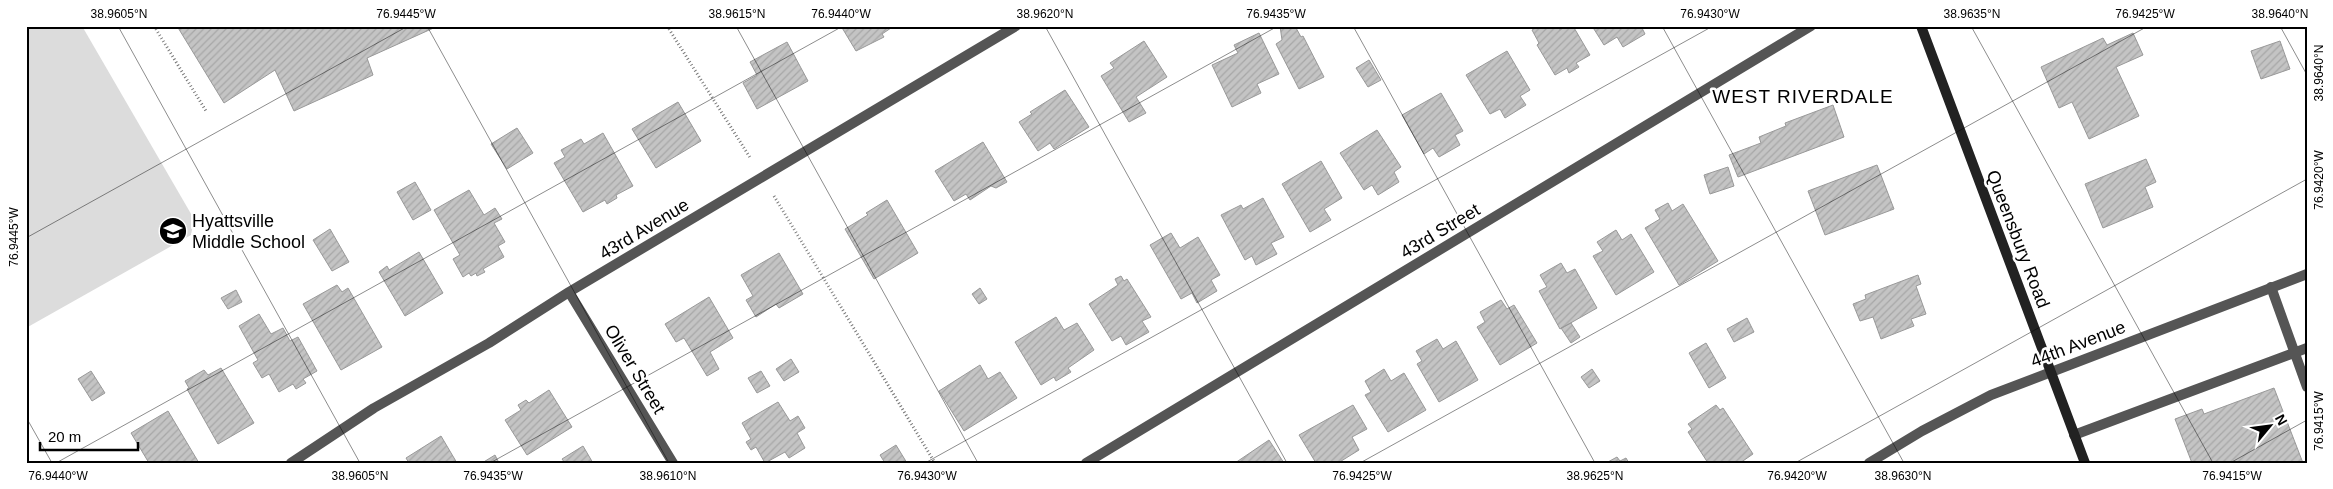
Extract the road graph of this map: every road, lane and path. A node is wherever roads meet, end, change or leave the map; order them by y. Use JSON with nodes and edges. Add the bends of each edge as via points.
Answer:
{"nodes":[{"id":1,"x":154,"y":26,"type":"edge"},
{"id":2,"x":667,"y":26,"type":"edge"},
{"id":3,"x":1016,"y":26,"type":"edge"},
{"id":4,"x":1811,"y":26,"type":"edge"},
{"id":5,"x":1921,"y":26,"type":"edge"},
{"id":6,"x":206,"y":111,"type":"dead end"},
{"id":7,"x":763,"y":177,"type":"junction"},
{"id":8,"x":2307,"y":274,"type":"edge"},
{"id":9,"x":2271,"y":288,"type":"junction"},
{"id":10,"x":569,"y":292,"type":"junction"},
{"id":11,"x":2307,"y":348,"type":"edge"},
{"id":12,"x":2294,"y":353,"type":"junction"},
{"id":13,"x":2050,"y":372,"type":"junction"},
{"id":14,"x":2307,"y":387,"type":"edge"},
{"id":15,"x":2074,"y":435,"type":"junction"},
{"id":16,"x":291,"y":463,"type":"edge"},
{"id":17,"x":673,"y":463,"type":"edge"},
{"id":18,"x":935,"y":463,"type":"edge"},
{"id":19,"x":1086,"y":463,"type":"edge"},
{"id":20,"x":1869,"y":463,"type":"edge"},
{"id":21,"x":2085,"y":463,"type":"edge"}],
"edges":[{"from":1,"to":6,"type":"path"},
{"from":2,"to":7,"type":"path"},
{"from":3,"to":7,"type":"street","name":"43rd Avenue"},
{"from":4,"to":19,"type":"street","name":"43rd Street"},
{"from":5,"to":13,"type":"street","name":"Queensbury Road"},
{"from":7,"to":10,"type":"street","name":"43rd Avenue"},
{"from":7,"to":18,"type":"path"},
{"from":8,"to":9,"type":"street","name":"44th Avenue"},
{"from":9,"to":12,"type":"street"},
{"from":9,"to":13,"type":"street","name":"44th Avenue"},
{"from":10,"to":16,"type":"street","name":"43rd Avenue","via":[[489,343],[374,408]]},
{"from":10,"to":17,"type":"street","name":"Oliver Street"},
{"from":11,"to":12,"type":"street"},
{"from":12,"to":14,"type":"street"},
{"from":12,"to":15,"type":"street"},
{"from":13,"to":15,"type":"street","name":"Queensbury Road"},
{"from":13,"to":20,"type":"street","name":"44th Avenue","via":[[1991,395]]},
{"from":15,"to":21,"type":"street","name":"Queensbury Road"}]}
